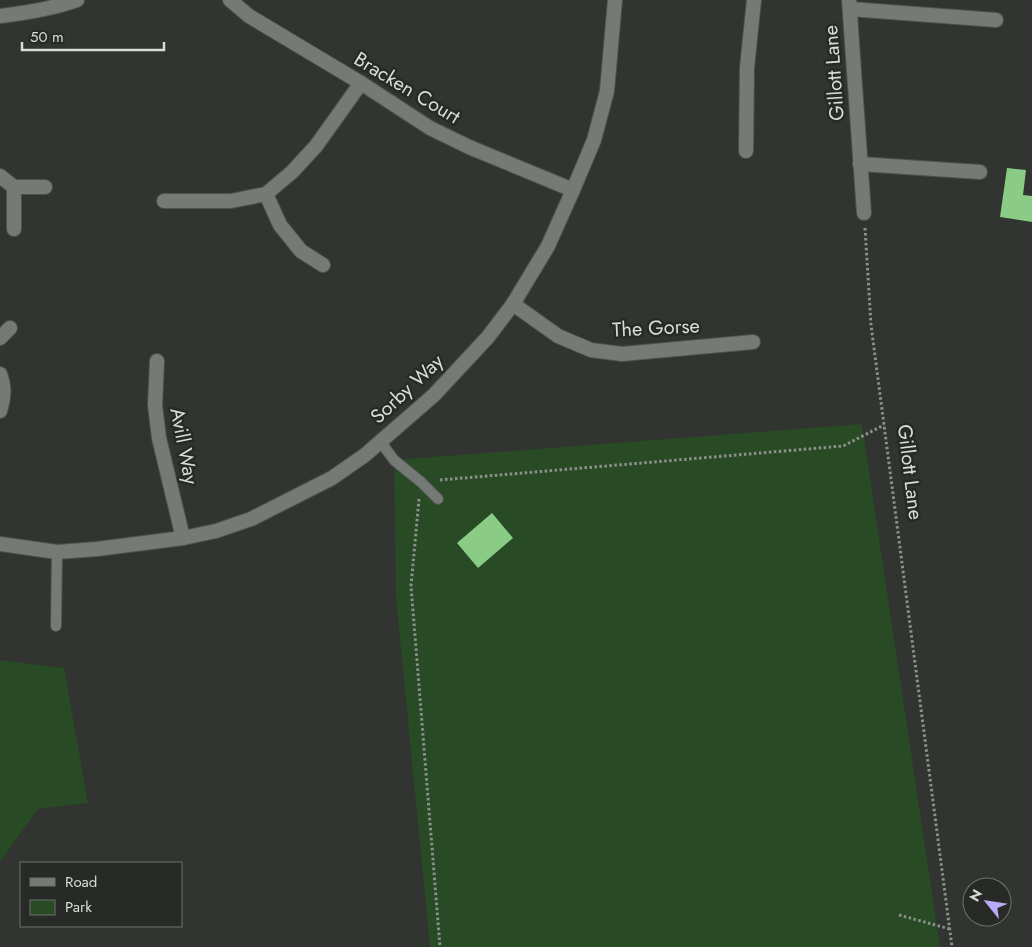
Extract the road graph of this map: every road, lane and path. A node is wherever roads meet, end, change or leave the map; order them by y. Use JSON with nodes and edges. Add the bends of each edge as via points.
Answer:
{"nodes":[{"id":1,"x":77,"y":0,"type":"edge"},
{"id":2,"x":230,"y":0,"type":"edge"},
{"id":3,"x":615,"y":0,"type":"edge"},
{"id":4,"x":754,"y":0,"type":"edge"},
{"id":5,"x":849,"y":4,"type":"edge"},
{"id":6,"x":0,"y":16,"type":"edge"},
{"id":7,"x":996,"y":20,"type":"dead end"},
{"id":8,"x":361,"y":83,"type":"junction"},
{"id":9,"x":746,"y":151,"type":"dead end"},
{"id":10,"x":860,"y":164,"type":"junction"},
{"id":11,"x":980,"y":172,"type":"dead end"},
{"id":12,"x":0,"y":176,"type":"edge"},
{"id":13,"x":14,"y":187,"type":"junction"},
{"id":14,"x":45,"y":187,"type":"dead end"},
{"id":15,"x":573,"y":190,"type":"junction"},
{"id":16,"x":266,"y":194,"type":"junction"},
{"id":17,"x":164,"y":201,"type":"dead end"},
{"id":18,"x":864,"y":213,"type":"joint"},
{"id":19,"x":14,"y":229,"type":"dead end"},
{"id":20,"x":323,"y":265,"type":"dead end"},
{"id":21,"x":514,"y":304,"type":"junction"},
{"id":22,"x":754,"y":342,"type":"dead end"},
{"id":23,"x":157,"y":361,"type":"dead end"},
{"id":24,"x":0,"y":374,"type":"edge"},
{"id":25,"x":0,"y":411,"type":"edge"},
{"id":26,"x":884,"y":425,"type":"junction"},
{"id":27,"x":380,"y":441,"type":"junction"},
{"id":28,"x":421,"y":482,"type":"junction"},
{"id":29,"x":438,"y":499,"type":"dead end"},
{"id":30,"x":183,"y":538,"type":"junction"},
{"id":31,"x":0,"y":544,"type":"edge"},
{"id":32,"x":57,"y":552,"type":"junction"},
{"id":33,"x":56,"y":626,"type":"dead end"},
{"id":34,"x":899,"y":915,"type":"dead end"},
{"id":35,"x":950,"y":928,"type":"junction"},
{"id":36,"x":440,"y":947,"type":"edge"},
{"id":37,"x":952,"y":947,"type":"edge"}],
"edges":[{"from":1,"to":6,"type":"street","via":[[27,13]]},
{"from":2,"to":8,"type":"street","name":"Bracken Court","via":[[248,16]]},
{"from":3,"to":15,"type":"street","name":"Sorby Way","via":[[607,91],[594,140]]},
{"from":4,"to":9,"type":"street","via":[[746,68]]},
{"from":5,"to":7,"type":"street"},
{"from":5,"to":10,"type":"street","name":"Gillott Lane"},
{"from":8,"to":15,"type":"street","name":"Bracken Court","via":[[430,128]]},
{"from":8,"to":16,"type":"street","via":[[316,146]]},
{"from":10,"to":11,"type":"street"},
{"from":10,"to":18,"type":"street","name":"Gillott Lane"},
{"from":12,"to":13,"type":"street"},
{"from":13,"to":14,"type":"street"},
{"from":13,"to":19,"type":"street"},
{"from":15,"to":21,"type":"street","name":"Sorby Way","via":[[548,246]]},
{"from":16,"to":17,"type":"street","via":[[231,201]]},
{"from":16,"to":20,"type":"street","via":[[280,225],[301,251]]},
{"from":18,"to":26,"type":"path","name":"Gillott Lane","via":[[871,325]]},
{"from":21,"to":22,"type":"street","name":"The Gorse","via":[[558,336],[591,350],[622,354]]},
{"from":21,"to":27,"type":"street","name":"Sorby Way","via":[[434,395]]},
{"from":23,"to":30,"type":"street","name":"Avill Way","via":[[155,405],[159,438]]},
{"from":24,"to":25,"type":"street","via":[[4,400]]},
{"from":26,"to":28,"type":"path","via":[[843,446]]},
{"from":26,"to":35,"type":"path","name":"Gillott Lane"},
{"from":27,"to":28,"type":"lane","via":[[394,460]]},
{"from":27,"to":30,"type":"street","name":"Sorby Way","via":[[332,478],[287,502],[251,519]]},
{"from":28,"to":29,"type":"lane"},
{"from":28,"to":36,"type":"path","via":[[411,586]]},
{"from":30,"to":32,"type":"street","name":"Sorby Way"},
{"from":31,"to":32,"type":"street","name":"Sorby Way"},
{"from":32,"to":33,"type":"lane"},
{"from":34,"to":35,"type":"path"},
{"from":35,"to":37,"type":"path","name":"Gillott Lane"}]}
